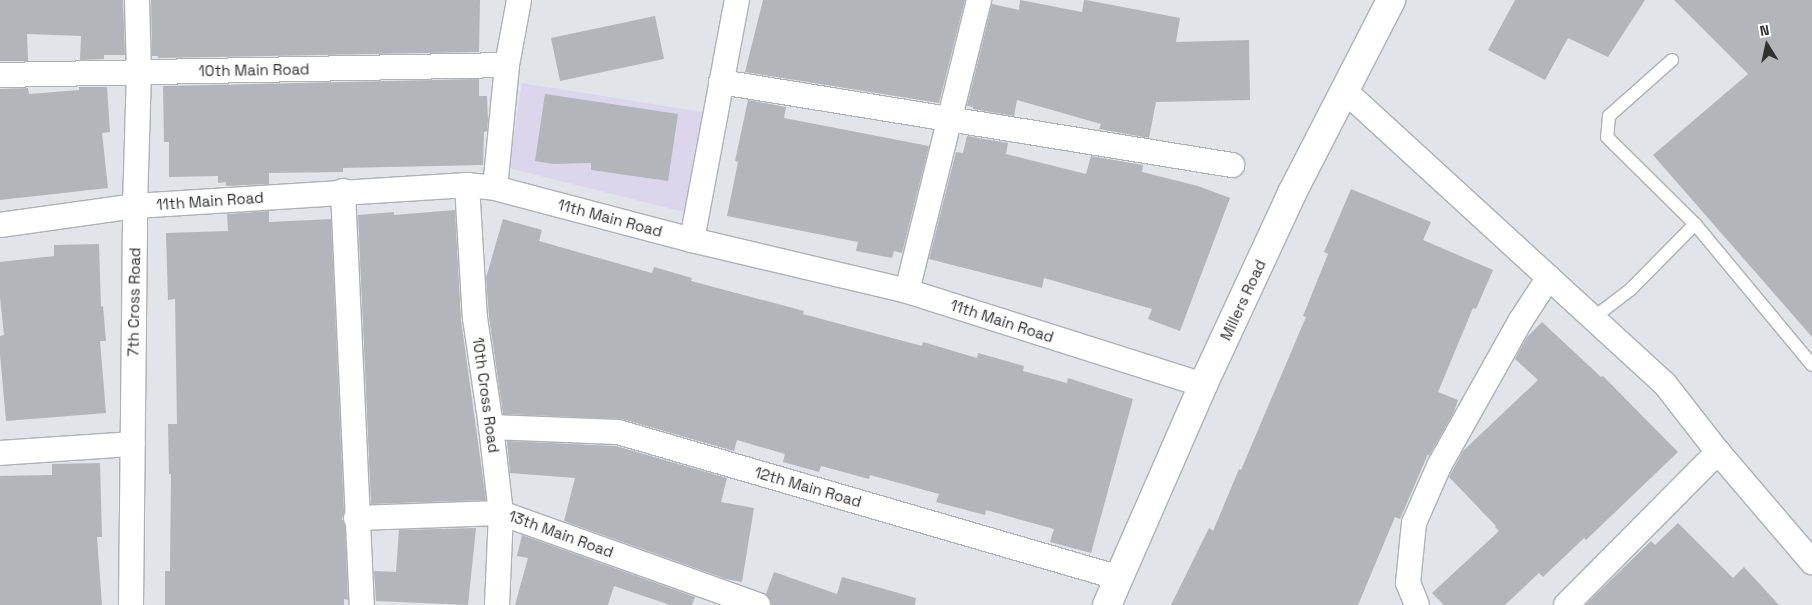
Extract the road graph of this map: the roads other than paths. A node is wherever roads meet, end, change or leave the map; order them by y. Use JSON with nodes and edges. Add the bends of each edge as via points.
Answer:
{"nodes":[{"id":1,"x":137,"y":0,"type":"edge"},
{"id":2,"x":520,"y":0,"type":"edge"},
{"id":3,"x":737,"y":0,"type":"edge"},
{"id":4,"x":979,"y":0,"type":"edge"},
{"id":5,"x":1391,"y":0,"type":"edge"},
{"id":6,"x":1672,"y":60,"type":"dead end"},
{"id":7,"x":508,"y":66,"type":"junction"},
{"id":8,"x":140,"y":72,"type":"junction"},
{"id":9,"x":0,"y":75,"type":"edge"},
{"id":10,"x":721,"y":82,"type":"junction"},
{"id":11,"x":1344,"y":90,"type":"junction"},
{"id":12,"x":950,"y":120,"type":"junction"},
{"id":13,"x":1232,"y":165,"type":"dead end"},
{"id":14,"x":467,"y":185,"type":"junction"},
{"id":15,"x":495,"y":188,"type":"junction"},
{"id":16,"x":343,"y":191,"type":"junction"},
{"id":17,"x":135,"y":206,"type":"junction"},
{"id":18,"x":1695,"y":224,"type":"junction"},
{"id":19,"x":0,"y":225,"type":"edge"},
{"id":20,"x":692,"y":240,"type":"junction"},
{"id":21,"x":1549,"y":277,"type":"junction"},
{"id":22,"x":907,"y":291,"type":"junction"},
{"id":23,"x":1593,"y":318,"type":"junction"},
{"id":24,"x":1812,"y":365,"type":"edge"},
{"id":25,"x":1203,"y":385,"type":"junction"},
{"id":26,"x":491,"y":427,"type":"junction"},
{"id":27,"x":133,"y":444,"type":"junction"},
{"id":28,"x":1718,"y":452,"type":"junction"},
{"id":29,"x":0,"y":453,"type":"edge"},
{"id":30,"x":501,"y":513,"type":"junction"},
{"id":31,"x":356,"y":518,"type":"junction"},
{"id":32,"x":1812,"y":562,"type":"edge"},
{"id":33,"x":1120,"y":578,"type":"junction"},
{"id":34,"x":131,"y":605,"type":"edge"},
{"id":35,"x":362,"y":605,"type":"edge"},
{"id":36,"x":497,"y":605,"type":"edge"},
{"id":37,"x":758,"y":605,"type":"edge"},
{"id":38,"x":1107,"y":605,"type":"edge"},
{"id":39,"x":1417,"y":605,"type":"edge"},
{"id":40,"x":1566,"y":605,"type":"edge"}],
"edges":[{"from":1,"to":8,"type":"street","name":"7th Cross Road"},
{"from":2,"to":7,"type":"street"},
{"from":3,"to":10,"type":"street"},
{"from":4,"to":12,"type":"street"},
{"from":5,"to":11,"type":"main road","name":"Millers Road"},
{"from":6,"to":18,"type":"lane","via":[[1609,116],[1607,137]]},
{"from":7,"to":8,"type":"street","name":"10th Main Road"},
{"from":7,"to":15,"type":"street"},
{"from":8,"to":9,"type":"street","name":"10th Main Road"},
{"from":8,"to":17,"type":"street","name":"7th Cross Road"},
{"from":10,"to":12,"type":"street"},
{"from":10,"to":20,"type":"street"},
{"from":11,"to":21,"type":"street"},
{"from":11,"to":25,"type":"main road","name":"Millers Road"},
{"from":12,"to":13,"type":"street"},
{"from":12,"to":22,"type":"street"},
{"from":14,"to":15,"type":"street","name":"11th Main Road"},
{"from":14,"to":16,"type":"street","name":"11th Main Road"},
{"from":14,"to":26,"type":"street","name":"10th Cross Road","via":[[474,318]]},
{"from":15,"to":20,"type":"street","name":"11th Main Road"},
{"from":16,"to":17,"type":"street","name":"11th Main Road"},
{"from":16,"to":31,"type":"street"},
{"from":17,"to":19,"type":"street","name":"11th Main Road"},
{"from":17,"to":27,"type":"street","name":"7th Cross Road"},
{"from":18,"to":23,"type":"lane","via":[[1631,289]]},
{"from":18,"to":24,"type":"lane"},
{"from":20,"to":22,"type":"street","name":"11th Main Road"},
{"from":21,"to":23,"type":"street"},
{"from":21,"to":39,"type":"street","via":[[1521,320],[1439,466],[1414,524],[1408,582]]},
{"from":22,"to":25,"type":"street","name":"11th Main Road"},
{"from":23,"to":28,"type":"street","via":[[1666,384]]},
{"from":25,"to":33,"type":"main road","name":"Millers Road"},
{"from":26,"to":30,"type":"street","name":"10th Cross Road"},
{"from":26,"to":33,"type":"street","name":"12th Main Road","via":[[618,432]]},
{"from":27,"to":29,"type":"street"},
{"from":27,"to":34,"type":"street","name":"7th Cross Road"},
{"from":28,"to":32,"type":"street"},
{"from":28,"to":40,"type":"street"},
{"from":30,"to":31,"type":"street","name":"13th Main Road"},
{"from":30,"to":36,"type":"street","name":"10th Cross Road"},
{"from":30,"to":37,"type":"street","name":"13th Main Road"},
{"from":31,"to":35,"type":"street"},
{"from":33,"to":38,"type":"main road","name":"Millers Road"}]}
